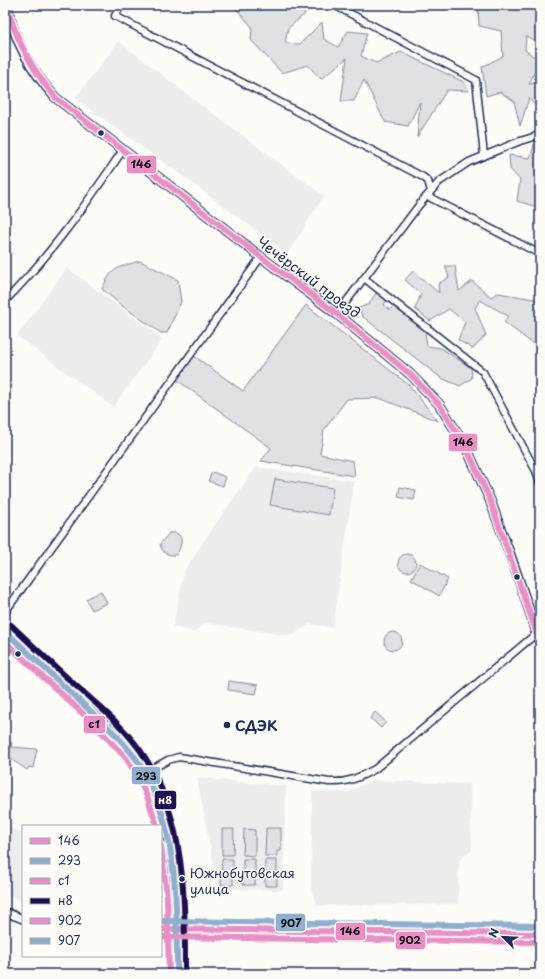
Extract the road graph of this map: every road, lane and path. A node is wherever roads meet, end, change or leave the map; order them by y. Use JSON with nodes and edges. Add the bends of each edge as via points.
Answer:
{"nodes":[{"id":1,"x":8,"y":5,"type":"edge"},
{"id":2,"x":121,"y":5,"type":"edge"},
{"id":3,"x":334,"y":5,"type":"edge"},
{"id":4,"x":540,"y":135,"type":"edge"},
{"id":5,"x":123,"y":150,"type":"junction"},
{"id":6,"x":484,"y":156,"type":"junction"},
{"id":7,"x":429,"y":194,"type":"junction"},
{"id":8,"x":540,"y":254,"type":"edge"},
{"id":9,"x":261,"y":257,"type":"junction"},
{"id":10,"x":364,"y":278,"type":"junction"},
{"id":11,"x":5,"y":301,"type":"edge"},
{"id":12,"x":337,"y":314,"type":"junction"},
{"id":13,"x":540,"y":483,"type":"edge"},
{"id":14,"x":5,"y":612,"type":"edge"},
{"id":15,"x":5,"y":631,"type":"edge"},
{"id":16,"x":537,"y":633,"type":"junction"},
{"id":17,"x":540,"y":642,"type":"edge"},
{"id":18,"x":145,"y":773,"type":"junction"},
{"id":19,"x":5,"y":912,"type":"edge"},
{"id":20,"x":22,"y":919,"type":"edge"},
{"id":21,"x":162,"y":929,"type":"edge"},
{"id":22,"x":176,"y":930,"type":"junction"},
{"id":23,"x":540,"y":934,"type":"edge"},
{"id":24,"x":177,"y":974,"type":"edge"}],
"edges":[{"from":1,"to":5,"type":"main road","name":"Чечёрский проезд","via":[[11,23],[20,45],[44,84],[67,106]]},
{"from":2,"to":7,"type":"street","via":[[115,16],[423,177],[428,181]]},
{"from":3,"to":6,"type":"street","via":[[476,80]]},
{"from":4,"to":6,"type":"street"},
{"from":5,"to":9,"type":"main road","name":"Чечёрский проезд"},
{"from":5,"to":11,"type":"street","via":[[27,279]]},
{"from":6,"to":7,"type":"street","via":[[469,162],[439,182]]},
{"from":7,"to":8,"type":"street"},
{"from":7,"to":10,"type":"street"},
{"from":9,"to":12,"type":"main road","name":"Чечёрский проезд"},
{"from":9,"to":14,"type":"street"},
{"from":10,"to":12,"type":"street"},
{"from":10,"to":13,"type":"street","via":[[483,372]]},
{"from":12,"to":16,"type":"main road","name":"Чечёрский проезд","via":[[410,374],[439,404],[459,435],[490,500]]},
{"from":15,"to":18,"type":"street","via":[[112,730]]},
{"from":16,"to":17,"type":"main road","name":"Чечёрский проезд"},
{"from":16,"to":18,"type":"street","via":[[374,769],[353,780],[330,782],[179,758],[168,760]]},
{"from":18,"to":22,"type":"street","via":[[160,808],[169,843],[175,886]]},
{"from":19,"to":20,"type":"street"},
{"from":21,"to":22,"type":"street"},
{"from":22,"to":23,"type":"street"},
{"from":22,"to":24,"type":"street"}]}
